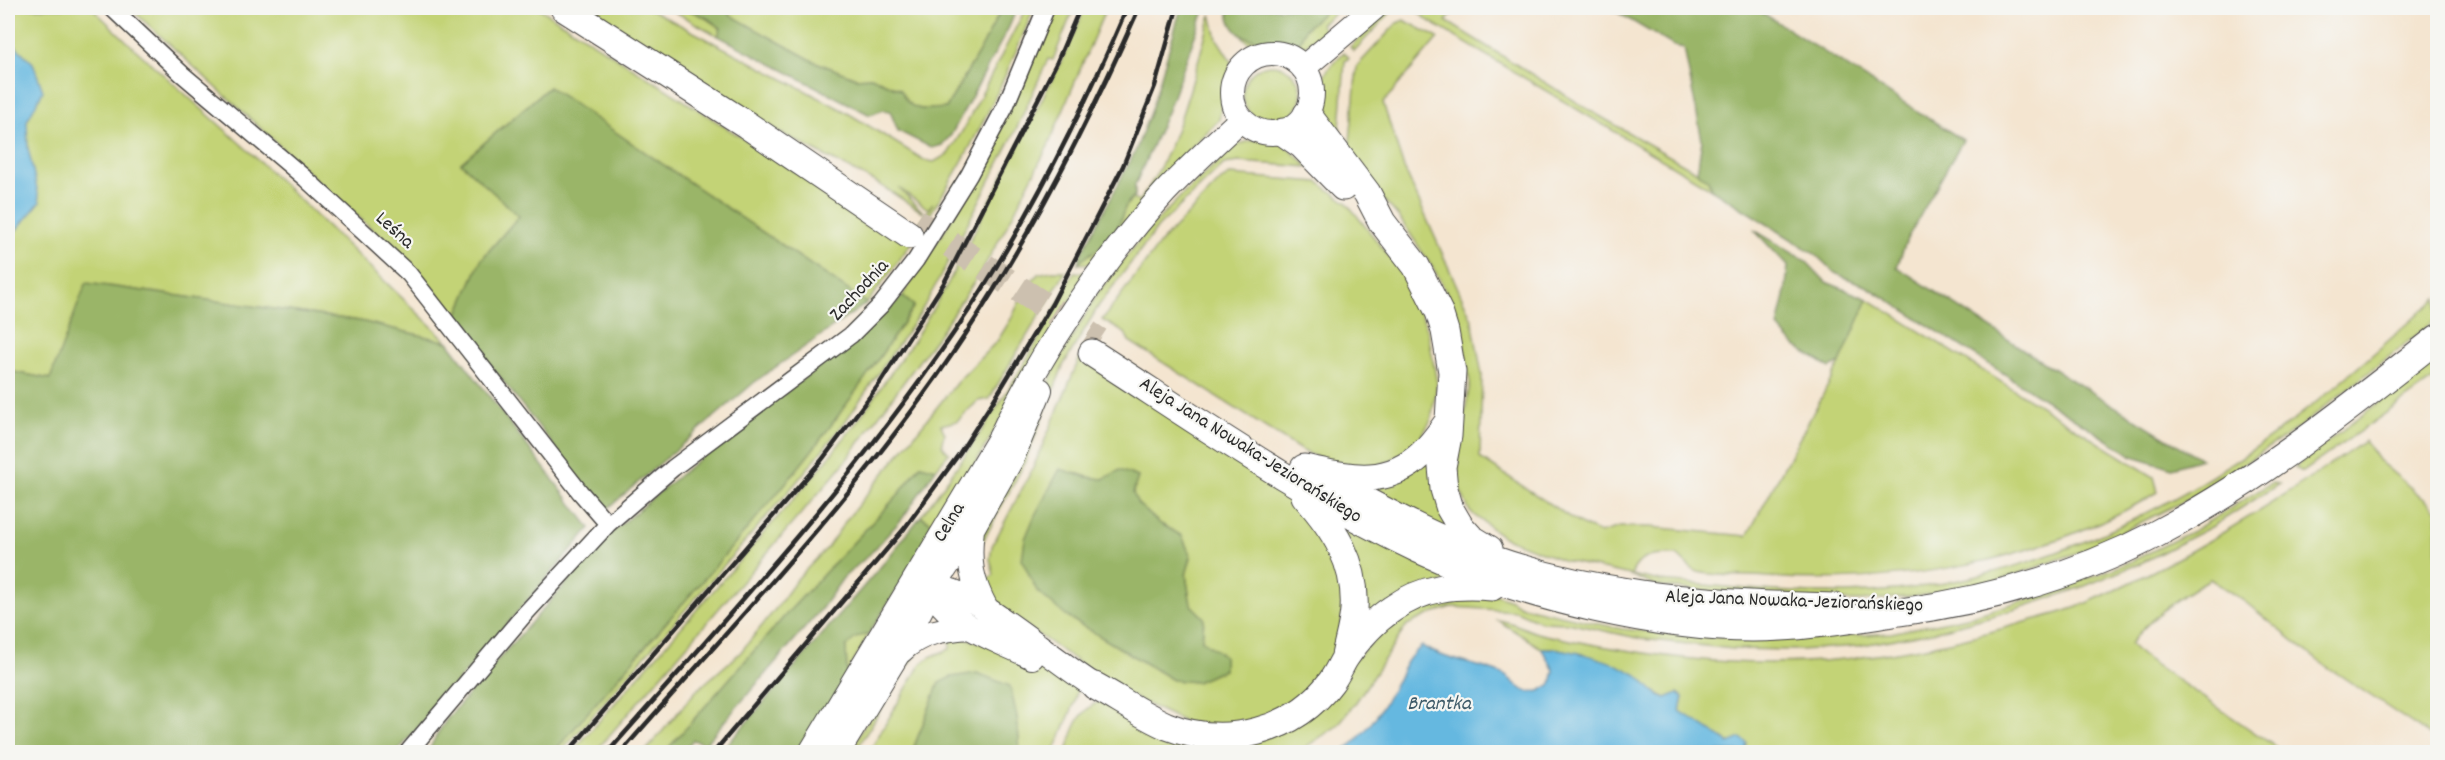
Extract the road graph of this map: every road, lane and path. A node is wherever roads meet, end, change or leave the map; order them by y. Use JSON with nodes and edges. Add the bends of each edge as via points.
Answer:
{"nodes":[{"id":1,"x":112,"y":8,"type":"edge"},
{"id":2,"x":564,"y":8,"type":"edge"},
{"id":3,"x":1046,"y":8,"type":"edge"},
{"id":4,"x":1374,"y":8,"type":"edge"},
{"id":5,"x":1303,"y":68,"type":"junction"},
{"id":6,"x":1307,"y":114,"type":"junction"},
{"id":7,"x":1241,"y":119,"type":"junction"},
{"id":8,"x":1283,"y":132,"type":"junction"},
{"id":9,"x":1382,"y":222,"type":"junction"},
{"id":10,"x":913,"y":229,"type":"tunnel mouth"},
{"id":11,"x":1086,"y":293,"type":"junction"},
{"id":12,"x":2438,"y":338,"type":"edge"},
{"id":13,"x":1096,"y":347,"type":"tunnel mouth"},
{"id":14,"x":1448,"y":422,"type":"junction"},
{"id":15,"x":1300,"y":476,"type":"junction"},
{"id":16,"x":608,"y":524,"type":"junction"},
{"id":17,"x":973,"y":527,"type":"junction"},
{"id":18,"x":934,"y":549,"type":"junction"},
{"id":19,"x":1525,"y":580,"type":"junction"},
{"id":20,"x":931,"y":590,"type":"junction"},
{"id":21,"x":987,"y":610,"type":"junction"},
{"id":22,"x":893,"y":619,"type":"junction"},
{"id":23,"x":969,"y":627,"type":"junction"},
{"id":24,"x":897,"y":655,"type":"junction"},
{"id":25,"x":1345,"y":659,"type":"junction"},
{"id":26,"x":1089,"y":682,"type":"junction"},
{"id":27,"x":439,"y":717,"type":"junction"},
{"id":28,"x":408,"y":753,"type":"edge"},
{"id":29,"x":419,"y":753,"type":"edge"},
{"id":30,"x":811,"y":753,"type":"edge"},
{"id":31,"x":838,"y":753,"type":"edge"}],
"edges":[{"from":1,"to":16,"type":"street","name":"Leśna","via":[[409,274]]},
{"from":2,"to":10,"type":"main road"},
{"from":3,"to":16,"type":"street","name":"Zachodnia","via":[[1005,107],[969,175],[916,260],[882,305],[851,335],[673,468]]},
{"from":4,"to":5,"type":"street"},
{"from":5,"to":6,"type":"street","via":[[1312,94]]},
{"from":5,"to":7,"type":"street","via":[[1292,59],[1273,53],[1244,64],[1232,90],[1232,101]]},
{"from":6,"to":8,"type":"street"},
{"from":6,"to":9,"type":"main road","via":[[1367,193]]},
{"from":7,"to":8,"type":"street","via":[[1256,130]]},
{"from":7,"to":11,"type":"street","name":"Celna","via":[[1165,192]]},
{"from":8,"to":9,"type":"main road","via":[[1302,145],[1356,202]]},
{"from":9,"to":14,"type":"main road","via":[[1416,266],[1439,312],[1452,372]]},
{"from":11,"to":17,"type":"street","name":"Celna","via":[[1012,458]]},
{"from":11,"to":18,"type":"street","name":"Celna","via":[[1021,394],[1000,438]]},
{"from":12,"to":19,"type":"main road","name":"Aleja Jana Nowaka-Jeziorańskiego","via":[[2333,420],[2195,513],[2106,558],[1987,597],[1938,607],[1866,608],[1694,601]]},
{"from":13,"to":15,"type":"main road","name":"Aleja Jana Nowaka-Jeziorańskiego"},
{"from":14,"to":15,"type":"main road","via":[[1411,464],[1375,478]]},
{"from":14,"to":19,"type":"main road","via":[[1442,467],[1450,509],[1471,538]]},
{"from":15,"to":19,"type":"main road","name":"Aleja Jana Nowaka-Jeziorańskiego","via":[[1421,550]]},
{"from":15,"to":25,"type":"main road","via":[[1331,526],[1352,579],[1354,610]]},
{"from":16,"to":27,"type":"street","name":"Zachodnia","via":[[523,616]]},
{"from":17,"to":20,"type":"street","name":"Celna"},
{"from":17,"to":21,"type":"street","via":[[969,553],[972,576]]},
{"from":18,"to":20,"type":"street","via":[[928,577]]},
{"from":18,"to":22,"type":"street","name":"Celna"},
{"from":19,"to":25,"type":"main road","via":[[1452,585],[1416,595],[1392,609]]},
{"from":20,"to":21,"type":"street","via":[[956,592]]},
{"from":20,"to":22,"type":"street","via":[[909,602]]},
{"from":20,"to":23,"type":"street","via":[[945,609]]},
{"from":20,"to":24,"type":"street","name":"Celna"},
{"from":21,"to":26,"type":"street"},
{"from":22,"to":30,"type":"street","name":"Celna"},
{"from":23,"to":24,"type":"street","via":[[940,629],[921,636]]},
{"from":23,"to":26,"type":"street"},
{"from":24,"to":31,"type":"street","name":"Celna"},
{"from":25,"to":26,"type":"main road","via":[[1331,682],[1307,706],[1283,722],[1241,735],[1212,736],[1175,728]]},
{"from":27,"to":28,"type":"street"},
{"from":27,"to":29,"type":"street"}]}
